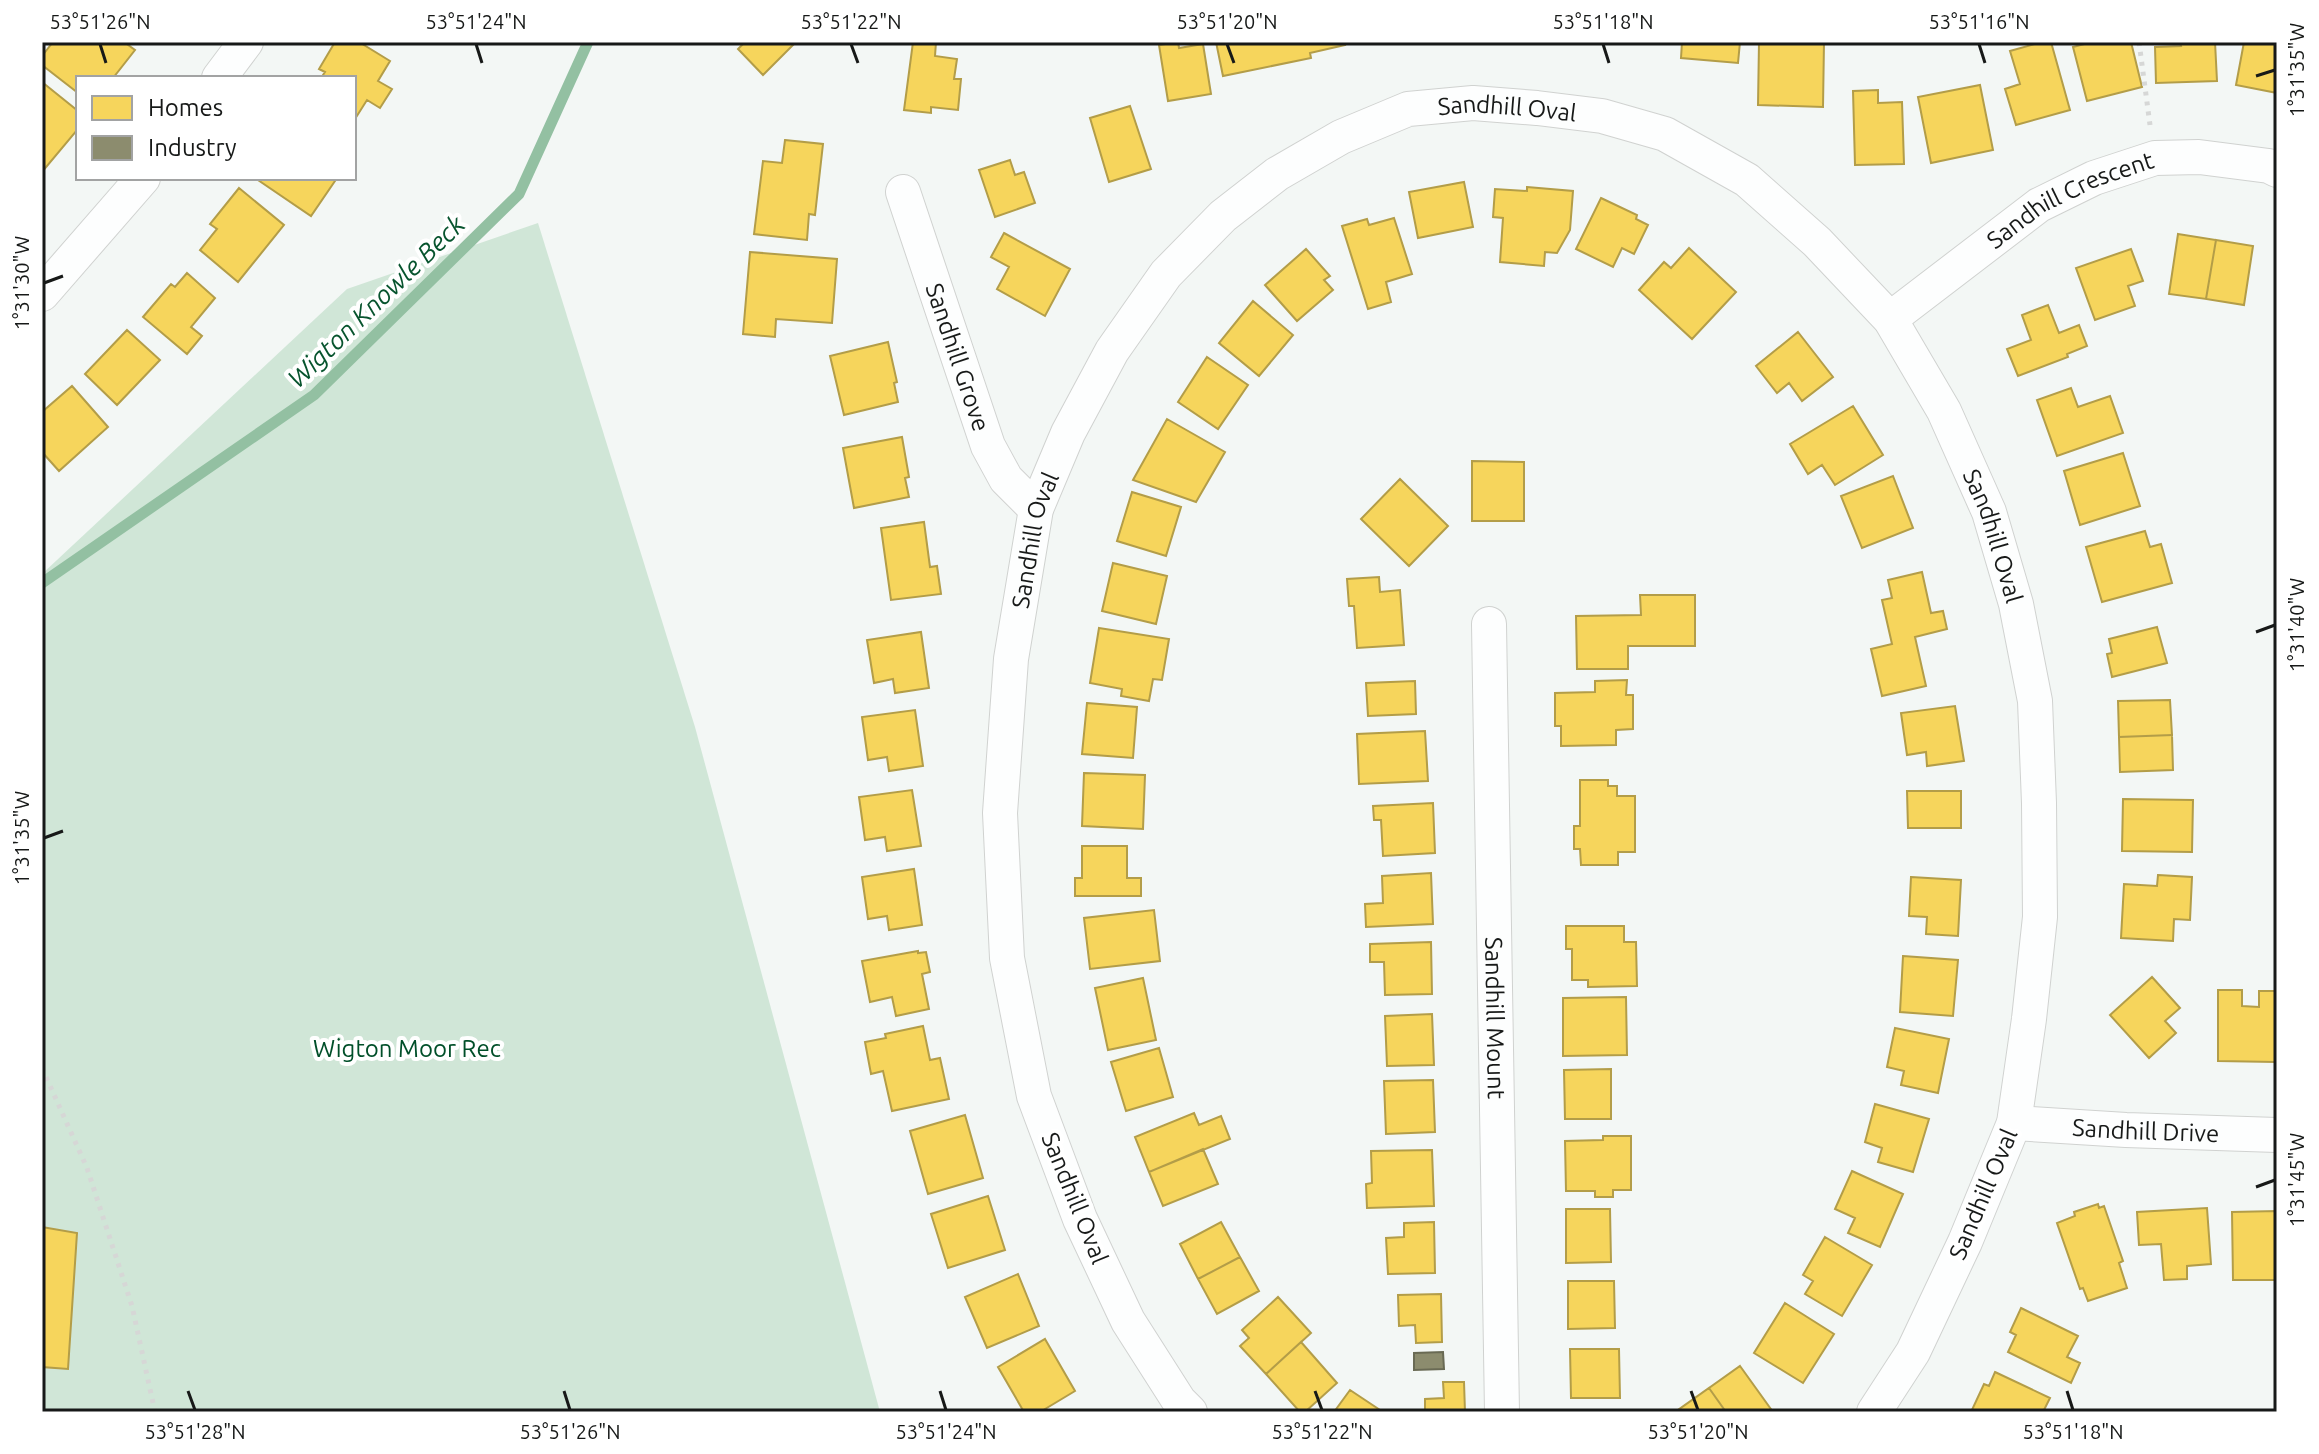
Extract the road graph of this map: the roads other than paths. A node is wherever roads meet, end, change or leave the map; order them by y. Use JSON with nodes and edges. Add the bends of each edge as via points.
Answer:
{"nodes":[{"id":1,"x":246,"y":42,"type":"edge"},
{"id":2,"x":220,"y":76,"type":"edge"},
{"id":3,"x":2277,"y":170,"type":"edge"},
{"id":4,"x":141,"y":180,"type":"edge"},
{"id":5,"x":903,"y":192,"type":"dead end"},
{"id":6,"x":42,"y":294,"type":"edge"},
{"id":7,"x":1890,"y":319,"type":"junction"},
{"id":8,"x":1036,"y":509,"type":"junction"},
{"id":9,"x":1489,"y":624,"type":"dead end"},
{"id":10,"x":2014,"y":1123,"type":"junction"},
{"id":11,"x":2277,"y":1135,"type":"edge"},
{"id":12,"x":1190,"y":1412,"type":"edge"},
{"id":13,"x":1502,"y":1412,"type":"edge"},
{"id":14,"x":1874,"y":1412,"type":"edge"}],
"edges":[{"from":1,"to":2,"type":"street"},
{"from":3,"to":7,"type":"street","name":"Sandhill Crescent","via":[[2199,157],[2155,158],[2094,178],[2039,205]]},
{"from":4,"to":6,"type":"street"},
{"from":5,"to":8,"type":"street","name":"Sandhill Grove","via":[[988,446],[1006,479]]},
{"from":7,"to":8,"type":"street","name":"Sandhill Oval","via":[[1817,242],[1747,180],[1665,134],[1602,116],[1537,108],[1473,103],[1408,109],[1341,137],[1277,174],[1223,216],[1166,274],[1112,351],[1068,433]]},
{"from":7,"to":10,"type":"street","name":"Sandhill Oval","via":[[1944,411],[1989,512],[2016,604],[2035,701],[2040,917]]},
{"from":8,"to":12,"type":"street","name":"Sandhill Oval","via":[[1011,659],[1000,813],[1007,958],[1034,1096],[1080,1219],[1128,1321]]},
{"from":9,"to":13,"type":"street","name":"Sandhill Mount"},
{"from":10,"to":11,"type":"street","name":"Sandhill Drive"},
{"from":10,"to":14,"type":"street","name":"Sandhill Oval","via":[[1913,1352]]}]}
